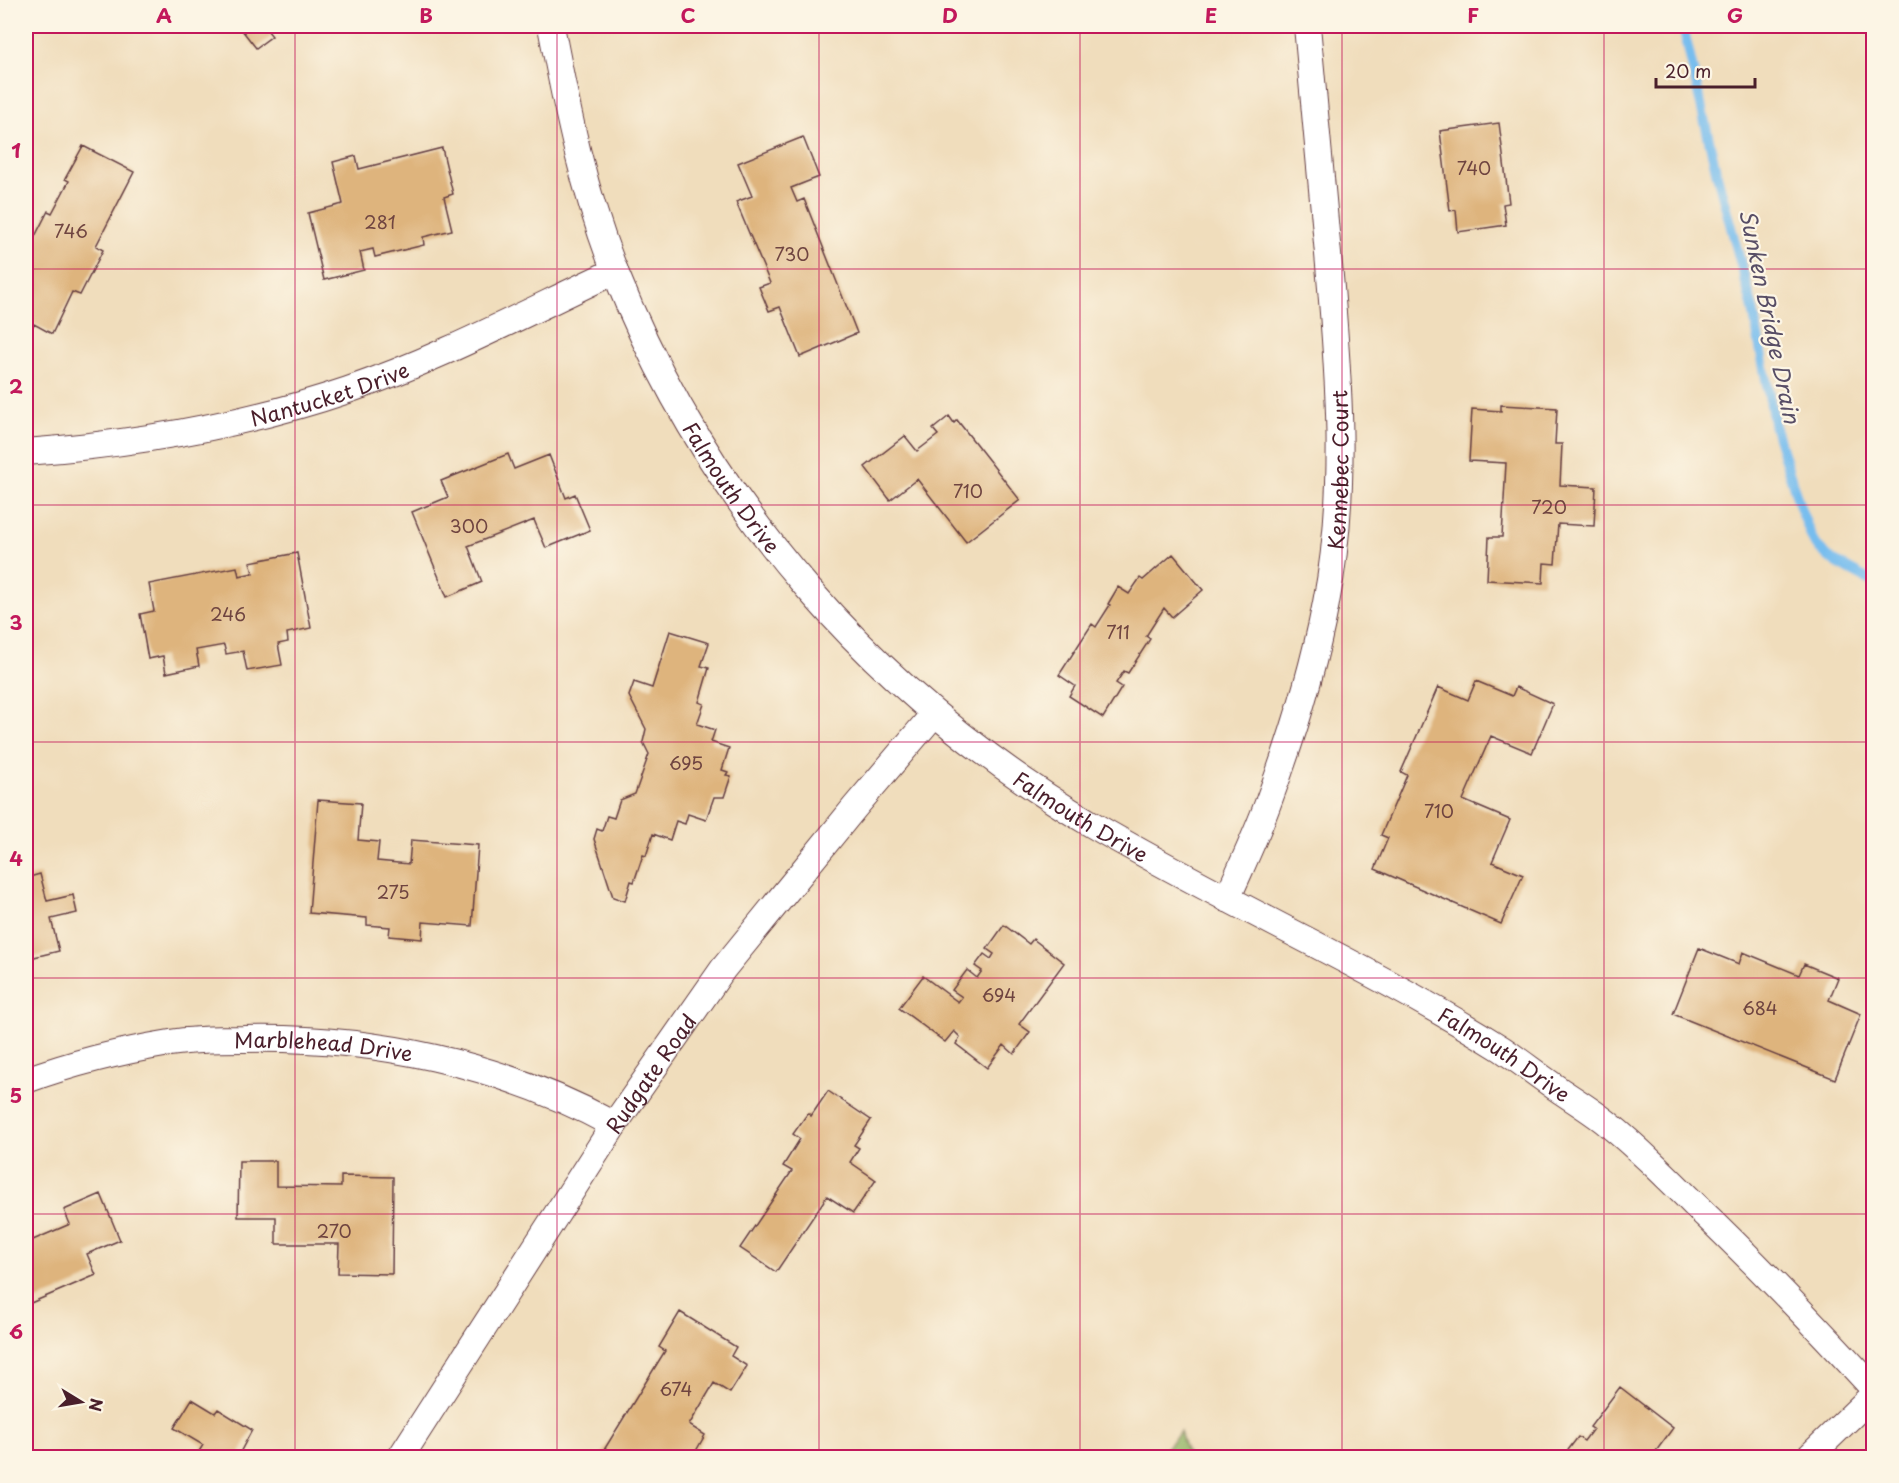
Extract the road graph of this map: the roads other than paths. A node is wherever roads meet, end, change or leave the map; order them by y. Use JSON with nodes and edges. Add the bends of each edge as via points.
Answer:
{"nodes":[{"id":1,"x":551,"y":26,"type":"edge"},
{"id":2,"x":1307,"y":26,"type":"edge"},
{"id":3,"x":615,"y":271,"type":"junction"},
{"id":4,"x":26,"y":452,"type":"edge"},
{"id":5,"x":934,"y":714,"type":"junction"},
{"id":6,"x":1227,"y":899,"type":"junction"},
{"id":7,"x":26,"y":1080,"type":"edge"},
{"id":8,"x":614,"y":1125,"type":"junction"},
{"id":9,"x":1874,"y":1389,"type":"edge"},
{"id":10,"x":1874,"y":1394,"type":"edge"},
{"id":11,"x":400,"y":1458,"type":"edge"},
{"id":12,"x":1808,"y":1458,"type":"edge"}],
"edges":[{"from":1,"to":3,"type":"street","name":"Falmouth Drive","via":[[576,147]]},
{"from":2,"to":6,"type":"street","name":"Kennebec Court","via":[[1338,360],[1341,432],[1335,533],[1326,603],[1293,730],[1268,805]]},
{"from":3,"to":4,"type":"street","name":"Nantucket Drive","via":[[414,363],[308,402],[140,439]]},
{"from":3,"to":5,"type":"street","name":"Falmouth Drive","via":[[663,379],[751,519],[824,607],[891,677]]},
{"from":5,"to":6,"type":"street","name":"Falmouth Drive","via":[[974,746],[1088,822]]},
{"from":5,"to":8,"type":"street","name":"Rudgate Road","via":[[723,969]]},
{"from":6,"to":9,"type":"street","name":"Falmouth Drive","via":[[1344,958],[1503,1050],[1607,1123],[1743,1251]]},
{"from":7,"to":8,"type":"street","name":"Marblehead Drive","via":[[76,1063],[172,1043],[316,1039],[368,1044],[464,1065],[547,1093]]},
{"from":8,"to":11,"type":"street","name":"Rudgate Road"},
{"from":10,"to":12,"type":"street"}]}
